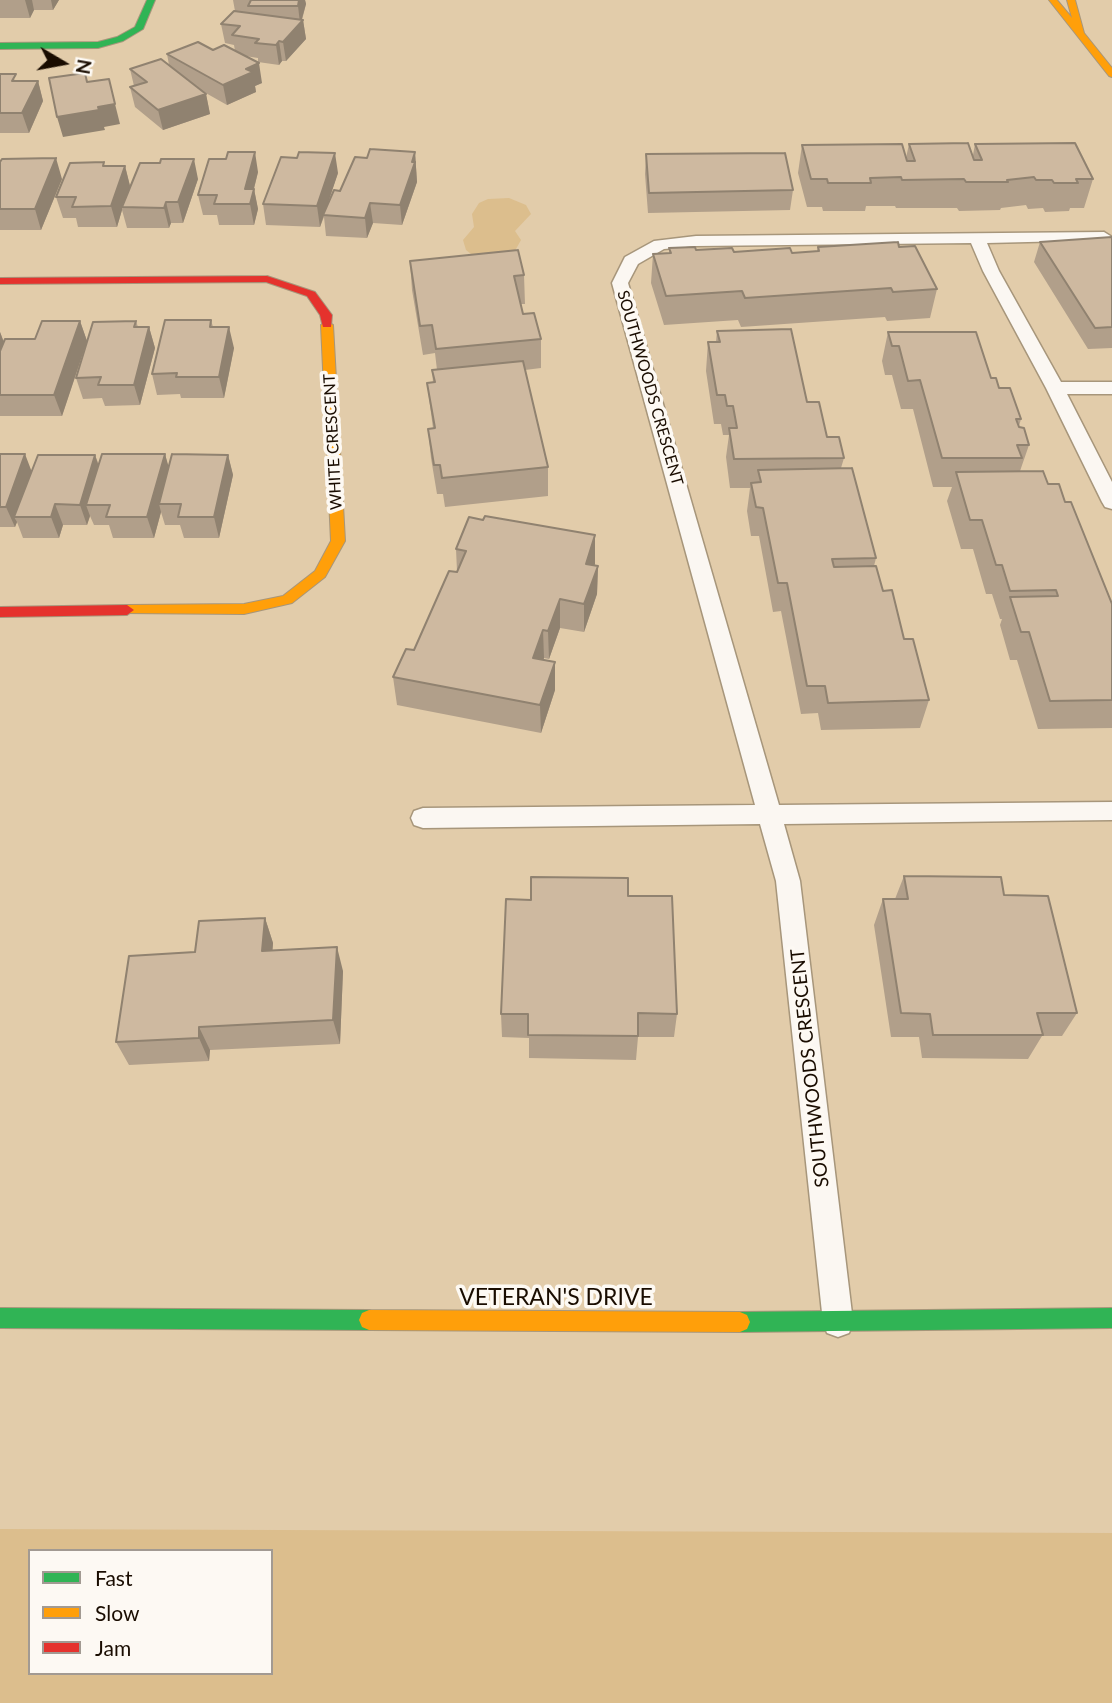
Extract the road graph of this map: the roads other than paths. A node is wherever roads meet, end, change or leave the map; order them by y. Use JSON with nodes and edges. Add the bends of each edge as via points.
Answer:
{"nodes":[{"id":1,"x":151,"y":0,"type":"edge"},
{"id":2,"x":1053,"y":0,"type":"edge"},
{"id":3,"x":1071,"y":0,"type":"edge"},
{"id":4,"x":1080,"y":32,"type":"junction"},
{"id":5,"x":0,"y":46,"type":"edge"},
{"id":6,"x":1112,"y":74,"type":"edge"},
{"id":7,"x":1104,"y":237,"type":"edge"},
{"id":8,"x":978,"y":240,"type":"junction"},
{"id":9,"x":0,"y":281,"type":"edge"},
{"id":10,"x":1055,"y":388,"type":"junction"},
{"id":11,"x":1112,"y":388,"type":"edge"},
{"id":12,"x":1112,"y":502,"type":"edge"},
{"id":13,"x":0,"y":612,"type":"edge"},
{"id":14,"x":1112,"y":811,"type":"edge"},
{"id":15,"x":769,"y":816,"type":"junction"},
{"id":16,"x":424,"y":818,"type":"dead end"},
{"id":17,"x":0,"y":1318,"type":"edge"},
{"id":18,"x":1112,"y":1318,"type":"edge"},
{"id":19,"x":838,"y":1322,"type":"junction"}],
"edges":[{"from":1,"to":5,"type":"street","via":[[139,29],[120,39],[98,45]]},
{"from":2,"to":4,"type":"street"},
{"from":3,"to":4,"type":"street"},
{"from":4,"to":6,"type":"street"},
{"from":7,"to":8,"type":"lane","name":"SOUTHWOODS CRESCENT"},
{"from":8,"to":10,"type":"lane"},
{"from":8,"to":15,"type":"lane","name":"SOUTHWOODS CRESCENT","via":[[660,244],[631,261],[620,283]]},
{"from":9,"to":13,"type":"street","name":"WHITE CRESCENT","via":[[267,279],[311,294],[327,315],[338,541],[320,574],[287,600],[244,609]]},
{"from":10,"to":11,"type":"lane"},
{"from":10,"to":12,"type":"lane"},
{"from":14,"to":15,"type":"lane"},
{"from":15,"to":16,"type":"lane"},
{"from":15,"to":19,"type":"lane","name":"SOUTHWOODS CRESCENT","via":[[788,881]]},
{"from":17,"to":19,"type":"street","name":"VETERAN'S DRIVE"},
{"from":18,"to":19,"type":"street","name":"VETERAN'S DRIVE"}]}
